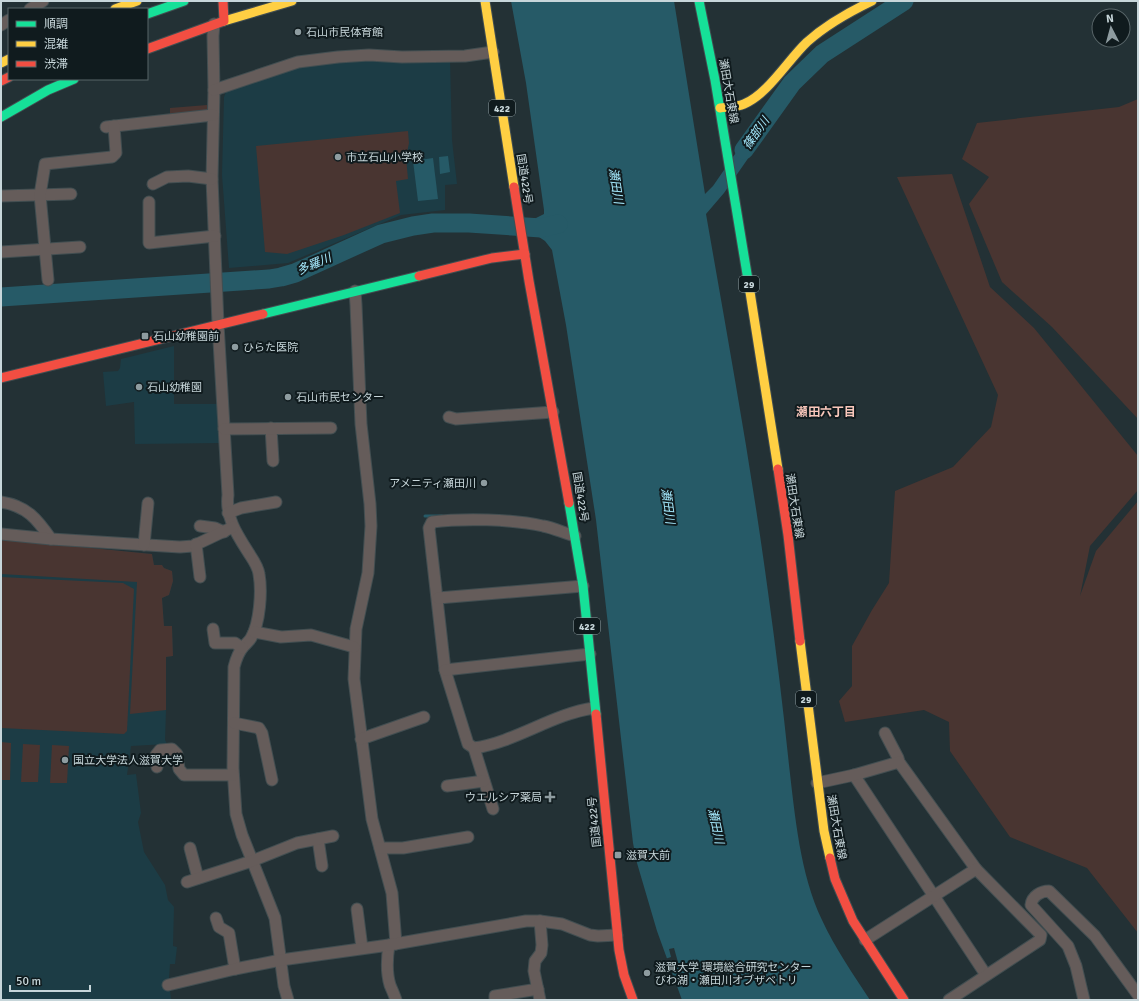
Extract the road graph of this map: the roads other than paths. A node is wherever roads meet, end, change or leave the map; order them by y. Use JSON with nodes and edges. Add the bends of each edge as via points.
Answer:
{"nodes":[{"id":1,"x":43,"y":1,"type":"edge"},
{"id":2,"x":137,"y":1,"type":"edge"},
{"id":3,"x":184,"y":1,"type":"edge"},
{"id":4,"x":223,"y":1,"type":"edge"},
{"id":5,"x":292,"y":1,"type":"edge"},
{"id":6,"x":485,"y":1,"type":"edge"},
{"id":7,"x":699,"y":1,"type":"edge"},
{"id":8,"x":872,"y":1,"type":"edge"},
{"id":9,"x":32,"y":8,"type":"edge"},
{"id":10,"x":118,"y":8,"type":"edge"},
{"id":11,"x":148,"y":14,"type":"edge"},
{"id":12,"x":219,"y":22,"type":"junction"},
{"id":13,"x":148,"y":49,"type":"edge"},
{"id":14,"x":493,"y":52,"type":"junction"},
{"id":15,"x":72,"y":80,"type":"edge"},
{"id":16,"x":214,"y":90,"type":"junction"},
{"id":17,"x":720,"y":108,"type":"junction"},
{"id":18,"x":214,"y":114,"type":"junction"},
{"id":19,"x":1,"y":117,"type":"edge"},
{"id":20,"x":212,"y":179,"type":"junction"},
{"id":21,"x":153,"y":184,"type":"dead end"},
{"id":22,"x":71,"y":194,"type":"dead end"},
{"id":23,"x":40,"y":195,"type":"junction"},
{"id":24,"x":1,"y":196,"type":"edge"},
{"id":25,"x":149,"y":202,"type":"dead end"},
{"id":26,"x":215,"y":236,"type":"junction"},
{"id":27,"x":80,"y":247,"type":"dead end"},
{"id":28,"x":45,"y":249,"type":"junction"},
{"id":29,"x":1,"y":252,"type":"edge"},
{"id":30,"x":525,"y":254,"type":"junction"},
{"id":31,"x":48,"y":280,"type":"dead end"},
{"id":32,"x":355,"y":291,"type":"junction"},
{"id":33,"x":218,"y":324,"type":"junction"},
{"id":34,"x":1,"y":378,"type":"edge"},
{"id":35,"x":553,"y":412,"type":"junction"},
{"id":36,"x":449,"y":417,"type":"dead end"},
{"id":37,"x":271,"y":428,"type":"junction"},
{"id":38,"x":331,"y":428,"type":"dead end"},
{"id":39,"x":224,"y":429,"type":"junction"},
{"id":40,"x":273,"y":460,"type":"dead end"},
{"id":41,"x":1,"y":502,"type":"edge"},
{"id":42,"x":276,"y":502,"type":"dead end"},
{"id":43,"x":148,"y":504,"type":"dead end"},
{"id":44,"x":228,"y":513,"type":"junction"},
{"id":45,"x":200,"y":526,"type":"dead end"},
{"id":46,"x":229,"y":530,"type":"junction"},
{"id":47,"x":1,"y":534,"type":"edge"},
{"id":48,"x":575,"y":536,"type":"junction"},
{"id":49,"x":51,"y":539,"type":"junction"},
{"id":50,"x":196,"y":544,"type":"junction"},
{"id":51,"x":144,"y":545,"type":"junction"},
{"id":52,"x":200,"y":577,"type":"dead end"},
{"id":53,"x":583,"y":586,"type":"junction"},
{"id":54,"x":438,"y":598,"type":"junction"},
{"id":55,"x":213,"y":629,"type":"dead end"},
{"id":56,"x":254,"y":632,"type":"junction"},
{"id":57,"x":354,"y":647,"type":"junction"},
{"id":58,"x":242,"y":648,"type":"junction"},
{"id":59,"x":590,"y":654,"type":"junction"},
{"id":60,"x":445,"y":670,"type":"junction"},
{"id":61,"x":594,"y":708,"type":"junction"},
{"id":62,"x":424,"y":717,"type":"dead end"},
{"id":63,"x":234,"y":723,"type":"junction"},
{"id":64,"x":885,"y":733,"type":"dead end"},
{"id":65,"x":361,"y":739,"type":"junction"},
{"id":66,"x":474,"y":748,"type":"junction"},
{"id":67,"x":899,"y":762,"type":"junction"},
{"id":68,"x":157,"y":767,"type":"dead end"},
{"id":69,"x":233,"y":775,"type":"junction"},
{"id":70,"x":854,"y":775,"type":"junction"},
{"id":71,"x":272,"y":780,"type":"dead end"},
{"id":72,"x":484,"y":781,"type":"junction"},
{"id":73,"x":817,"y":783,"type":"junction"},
{"id":74,"x":447,"y":786,"type":"dead end"},
{"id":75,"x":493,"y":809,"type":"dead end"},
{"id":76,"x":333,"y":836,"type":"dead end"},
{"id":77,"x":468,"y":837,"type":"dead end"},
{"id":78,"x":318,"y":839,"type":"junction"},
{"id":79,"x":190,"y":848,"type":"dead end"},
{"id":80,"x":380,"y":848,"type":"junction"},
{"id":81,"x":252,"y":861,"type":"junction"},
{"id":82,"x":322,"y":866,"type":"dead end"},
{"id":83,"x":976,"y":869,"type":"junction"},
{"id":84,"x":198,"y":878,"type":"junction"},
{"id":85,"x":187,"y":882,"type":"dead end"},
{"id":86,"x":933,"y":896,"type":"junction"},
{"id":87,"x":357,"y":910,"type":"dead end"},
{"id":88,"x":216,"y":918,"type":"dead end"},
{"id":89,"x":540,"y":921,"type":"junction"},
{"id":90,"x":617,"y":935,"type":"junction"},
{"id":91,"x":865,"y":940,"type":"junction"},
{"id":92,"x":393,"y":944,"type":"junction"},
{"id":93,"x":362,"y":948,"type":"junction"},
{"id":94,"x":281,"y":960,"type":"junction"},
{"id":95,"x":235,"y":969,"type":"junction"},
{"id":96,"x":986,"y":975,"type":"junction"},
{"id":97,"x":168,"y":985,"type":"dead end"},
{"id":98,"x":538,"y":988,"type":"junction"},
{"id":99,"x":1138,"y":995,"type":"edge"},
{"id":100,"x":288,"y":1000,"type":"edge"},
{"id":101,"x":396,"y":1000,"type":"edge"},
{"id":102,"x":495,"y":1000,"type":"edge"},
{"id":103,"x":540,"y":1000,"type":"edge"},
{"id":104,"x":633,"y":1000,"type":"edge"},
{"id":105,"x":904,"y":1000,"type":"edge"},
{"id":106,"x":949,"y":1000,"type":"edge"},
{"id":107,"x":1084,"y":1000,"type":"edge"}],
"edges":[{"from":1,"to":9,"type":"street"},
{"from":2,"to":10,"type":"main road"},
{"from":3,"to":11,"type":"main road"},
{"from":4,"to":12,"type":"main road"},
{"from":5,"to":12,"type":"main road"},
{"from":6,"to":14,"type":"main road","name":"国道422号","number":"422"},
{"from":7,"to":17,"type":"main road","name":"瀬田大石東線","number":"29"},
{"from":8,"to":17,"type":"main road","via":[[844,16],[808,41],[751,101]]},
{"from":12,"to":13,"type":"main road"},
{"from":12,"to":16,"type":"street","via":[[213,36]]},
{"from":14,"to":16,"type":"street","via":[[465,56],[369,55],[298,62]]},
{"from":14,"to":30,"type":"main road","name":"国道422号","number":"422"},
{"from":15,"to":19,"type":"main road","via":[[48,90]]},
{"from":16,"to":18,"type":"street"},
{"from":17,"to":73,"type":"main road","name":"瀬田大石東線","number":"29","via":[[788,535]]},
{"from":18,"to":20,"type":"street"},
{"from":18,"to":23,"type":"street","via":[[110,127],[116,153],[112,157],[45,164]]},
{"from":20,"to":21,"type":"street","via":[[167,177]]},
{"from":20,"to":26,"type":"street"},
{"from":22,"to":23,"type":"street"},
{"from":23,"to":24,"type":"street"},
{"from":23,"to":28,"type":"street"},
{"from":25,"to":26,"type":"street","via":[[148,243]]},
{"from":26,"to":33,"type":"street"},
{"from":27,"to":28,"type":"street"},
{"from":28,"to":29,"type":"street"},
{"from":28,"to":31,"type":"street"},
{"from":30,"to":32,"type":"main road","via":[[492,258]]},
{"from":30,"to":35,"type":"main road","name":"国道422号","number":"422"},
{"from":32,"to":33,"type":"main road"},
{"from":32,"to":57,"type":"street","via":[[361,424],[371,526],[368,573]]},
{"from":33,"to":34,"type":"main road"},
{"from":33,"to":39,"type":"street"},
{"from":35,"to":36,"type":"street","via":[[456,419]]},
{"from":35,"to":48,"type":"main road","name":"国道422号","number":"422"},
{"from":37,"to":38,"type":"street"},
{"from":37,"to":39,"type":"street"},
{"from":37,"to":40,"type":"street"},
{"from":39,"to":44,"type":"street"},
{"from":41,"to":49,"type":"street","via":[[13,504],[27,511],[37,519]]},
{"from":42,"to":44,"type":"street"},
{"from":43,"to":51,"type":"street"},
{"from":44,"to":46,"type":"street"},
{"from":45,"to":46,"type":"street"},
{"from":46,"to":50,"type":"street"},
{"from":46,"to":56,"type":"street","via":[[257,566],[259,574],[260,597]]},
{"from":47,"to":49,"type":"street"},
{"from":48,"to":53,"type":"main road","name":"国道422号","number":"422"},
{"from":48,"to":54,"type":"street","via":[[523,522],[432,522],[429,528]]},
{"from":49,"to":51,"type":"street"},
{"from":50,"to":51,"type":"street","via":[[180,548]]},
{"from":50,"to":52,"type":"street"},
{"from":53,"to":54,"type":"street"},
{"from":53,"to":59,"type":"main road","name":"国道422号","number":"422"},
{"from":54,"to":60,"type":"street"},
{"from":55,"to":58,"type":"street","via":[[215,643],[235,643]]},
{"from":56,"to":57,"type":"street","via":[[281,637],[311,635]]},
{"from":56,"to":58,"type":"street"},
{"from":57,"to":65,"type":"street","via":[[354,679]]},
{"from":58,"to":63,"type":"street","via":[[234,666]]},
{"from":59,"to":60,"type":"street"},
{"from":59,"to":61,"type":"main road","name":"国道422号","number":"422"},
{"from":60,"to":66,"type":"street","via":[[468,744]]},
{"from":61,"to":66,"type":"street","via":[[566,715],[508,740]]},
{"from":61,"to":90,"type":"main road","name":"国道422号","number":"422"},
{"from":62,"to":65,"type":"street"},
{"from":63,"to":69,"type":"street"},
{"from":63,"to":71,"type":"street","via":[[259,728],[262,732]]},
{"from":64,"to":67,"type":"street"},
{"from":65,"to":80,"type":"street","via":[[372,819]]},
{"from":66,"to":72,"type":"street"},
{"from":67,"to":70,"type":"street"},
{"from":67,"to":83,"type":"street"},
{"from":68,"to":69,"type":"street","via":[[156,755],[160,750],[172,749],[177,754],[179,769],[184,775]]},
{"from":69,"to":81,"type":"street","via":[[236,814]]},
{"from":70,"to":73,"type":"street"},
{"from":70,"to":86,"type":"street"},
{"from":72,"to":74,"type":"street"},
{"from":72,"to":75,"type":"street"},
{"from":73,"to":91,"type":"main road","name":"瀬田大石東線","number":"29","via":[[835,879],[853,921]]},
{"from":76,"to":78,"type":"street"},
{"from":77,"to":80,"type":"street","via":[[402,848]]},
{"from":78,"to":81,"type":"street","via":[[297,843]]},
{"from":78,"to":82,"type":"street"},
{"from":79,"to":84,"type":"street"},
{"from":80,"to":92,"type":"street","via":[[392,893]]},
{"from":81,"to":84,"type":"street"},
{"from":81,"to":94,"type":"street","via":[[275,918]]},
{"from":83,"to":86,"type":"street"},
{"from":83,"to":96,"type":"street","via":[[1042,935],[1040,940]]},
{"from":84,"to":85,"type":"street"},
{"from":86,"to":91,"type":"street"},
{"from":86,"to":96,"type":"street"},
{"from":87,"to":93,"type":"street"},
{"from":88,"to":95,"type":"street","via":[[219,927],[229,933]]},
{"from":89,"to":90,"type":"street","via":[[562,924],[590,935]]},
{"from":89,"to":92,"type":"street","via":[[513,923]]},
{"from":89,"to":98,"type":"street","via":[[541,953],[535,961],[534,971]]},
{"from":90,"to":104,"type":"main road","name":"国道422号","number":"422","via":[[624,975]]},
{"from":91,"to":105,"type":"main road","name":"瀬田大石東線","number":"29"},
{"from":92,"to":93,"type":"street"},
{"from":92,"to":101,"type":"street","via":[[386,961],[390,985]]},
{"from":93,"to":94,"type":"street"},
{"from":94,"to":95,"type":"street"},
{"from":94,"to":100,"type":"street"},
{"from":95,"to":97,"type":"street"},
{"from":96,"to":106,"type":"street"},
{"from":98,"to":102,"type":"street","via":[[495,996]]},
{"from":98,"to":103,"type":"street"},
{"from":99,"to":107,"type":"street","via":[[1096,936],[1049,891],[1042,891],[1032,900],[1031,905],[1068,946]]}]}
